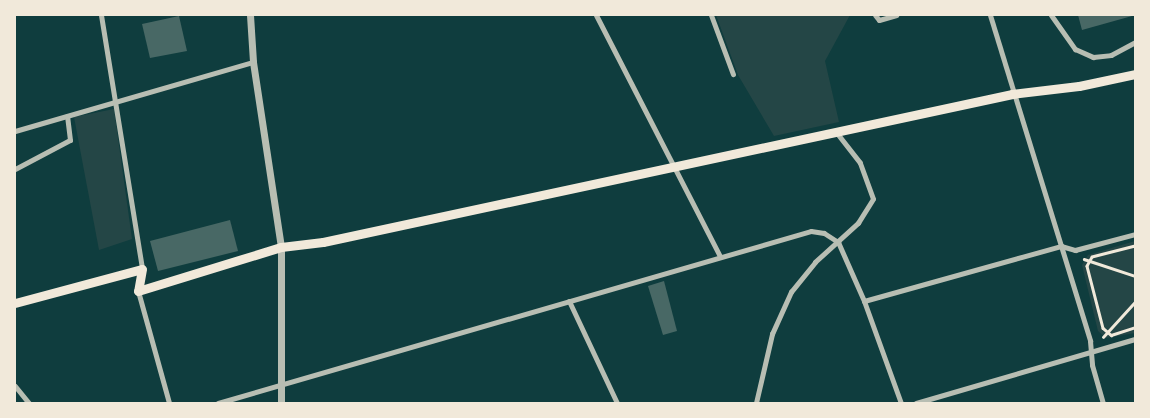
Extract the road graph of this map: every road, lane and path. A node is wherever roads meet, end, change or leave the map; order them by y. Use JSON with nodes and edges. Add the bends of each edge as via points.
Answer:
{"nodes":[{"id":1,"x":101,"y":15,"type":"edge"},
{"id":2,"x":250,"y":15,"type":"edge"},
{"id":3,"x":596,"y":15,"type":"edge"},
{"id":4,"x":711,"y":15,"type":"edge"},
{"id":5,"x":875,"y":15,"type":"edge"},
{"id":6,"x":896,"y":15,"type":"edge"},
{"id":7,"x":990,"y":15,"type":"edge"},
{"id":8,"x":1051,"y":15,"type":"edge"},
{"id":9,"x":1135,"y":42,"type":"edge"},
{"id":10,"x":252,"y":62,"type":"junction"},
{"id":11,"x":733,"y":74,"type":"dead end"},
{"id":12,"x":1135,"y":74,"type":"edge"},
{"id":13,"x":1012,"y":94,"type":"junction"},
{"id":14,"x":116,"y":100,"type":"junction"},
{"id":15,"x":67,"y":116,"type":"junction"},
{"id":16,"x":15,"y":131,"type":"edge"},
{"id":17,"x":836,"y":132,"type":"junction"},
{"id":18,"x":674,"y":167,"type":"junction"},
{"id":19,"x":15,"y":169,"type":"edge"},
{"id":20,"x":1135,"y":234,"type":"edge"},
{"id":21,"x":838,"y":242,"type":"junction"},
{"id":22,"x":1061,"y":246,"type":"junction"},
{"id":23,"x":1135,"y":246,"type":"edge"},
{"id":24,"x":281,"y":247,"type":"junction"},
{"id":25,"x":720,"y":256,"type":"junction"},
{"id":26,"x":1084,"y":259,"type":"dead end"},
{"id":27,"x":1090,"y":261,"type":"junction"},
{"id":28,"x":142,"y":269,"type":"junction"},
{"id":29,"x":1135,"y":276,"type":"edge"},
{"id":30,"x":138,"y":291,"type":"junction"},
{"id":31,"x":569,"y":301,"type":"junction"},
{"id":32,"x":864,"y":301,"type":"junction"},
{"id":33,"x":1135,"y":302,"type":"edge"},
{"id":34,"x":15,"y":304,"type":"edge"},
{"id":35,"x":1135,"y":328,"type":"edge"},
{"id":36,"x":1107,"y":332,"type":"junction"},
{"id":37,"x":1103,"y":337,"type":"dead end"},
{"id":38,"x":1135,"y":339,"type":"edge"},
{"id":39,"x":1091,"y":352,"type":"junction"},
{"id":40,"x":279,"y":385,"type":"junction"},
{"id":41,"x":15,"y":386,"type":"edge"},
{"id":42,"x":29,"y":403,"type":"edge"},
{"id":43,"x":169,"y":403,"type":"edge"},
{"id":44,"x":218,"y":403,"type":"edge"},
{"id":45,"x":281,"y":403,"type":"edge"},
{"id":46,"x":617,"y":403,"type":"edge"},
{"id":47,"x":756,"y":403,"type":"edge"},
{"id":48,"x":900,"y":403,"type":"edge"},
{"id":49,"x":916,"y":403,"type":"edge"},
{"id":50,"x":1103,"y":403,"type":"edge"}],
"edges":[{"from":1,"to":14,"type":"street"},
{"from":2,"to":10,"type":"street"},
{"from":3,"to":18,"type":"street"},
{"from":4,"to":11,"type":"street"},
{"from":5,"to":6,"type":"street","via":[[879,20]]},
{"from":7,"to":13,"type":"street"},
{"from":8,"to":9,"type":"street","via":[[1075,49],[1093,57],[1111,55]]},
{"from":10,"to":14,"type":"street"},
{"from":10,"to":24,"type":"street"},
{"from":12,"to":13,"type":"main road","via":[[1079,86]]},
{"from":13,"to":17,"type":"main road"},
{"from":13,"to":22,"type":"street"},
{"from":14,"to":15,"type":"street"},
{"from":14,"to":28,"type":"street"},
{"from":15,"to":16,"type":"street"},
{"from":15,"to":19,"type":"street","via":[[70,140]]},
{"from":17,"to":18,"type":"main road"},
{"from":17,"to":21,"type":"street","via":[[860,164],[873,199],[858,224]]},
{"from":18,"to":24,"type":"main road","via":[[323,242]]},
{"from":18,"to":25,"type":"street"},
{"from":20,"to":22,"type":"street","via":[[1075,250]]},
{"from":21,"to":25,"type":"street","via":[[824,233],[811,231]]},
{"from":21,"to":32,"type":"street"},
{"from":21,"to":47,"type":"street","via":[[815,262],[791,292],[772,334]]},
{"from":22,"to":32,"type":"street"},
{"from":22,"to":39,"type":"street"},
{"from":23,"to":27,"type":"path"},
{"from":24,"to":30,"type":"main road"},
{"from":24,"to":40,"type":"street"},
{"from":25,"to":31,"type":"street"},
{"from":26,"to":27,"type":"path"},
{"from":27,"to":29,"type":"path"},
{"from":27,"to":36,"type":"path","via":[[1087,266],[1103,328]]},
{"from":28,"to":30,"type":"main road"},
{"from":28,"to":34,"type":"main road"},
{"from":30,"to":43,"type":"street"},
{"from":31,"to":40,"type":"street"},
{"from":31,"to":46,"type":"street"},
{"from":32,"to":48,"type":"street"},
{"from":33,"to":36,"type":"path"},
{"from":35,"to":36,"type":"path","via":[[1111,335]]},
{"from":36,"to":37,"type":"path"},
{"from":38,"to":39,"type":"street"},
{"from":39,"to":49,"type":"street"},
{"from":39,"to":50,"type":"street"},
{"from":40,"to":44,"type":"street"},
{"from":40,"to":45,"type":"street"},
{"from":41,"to":42,"type":"street"}]}
